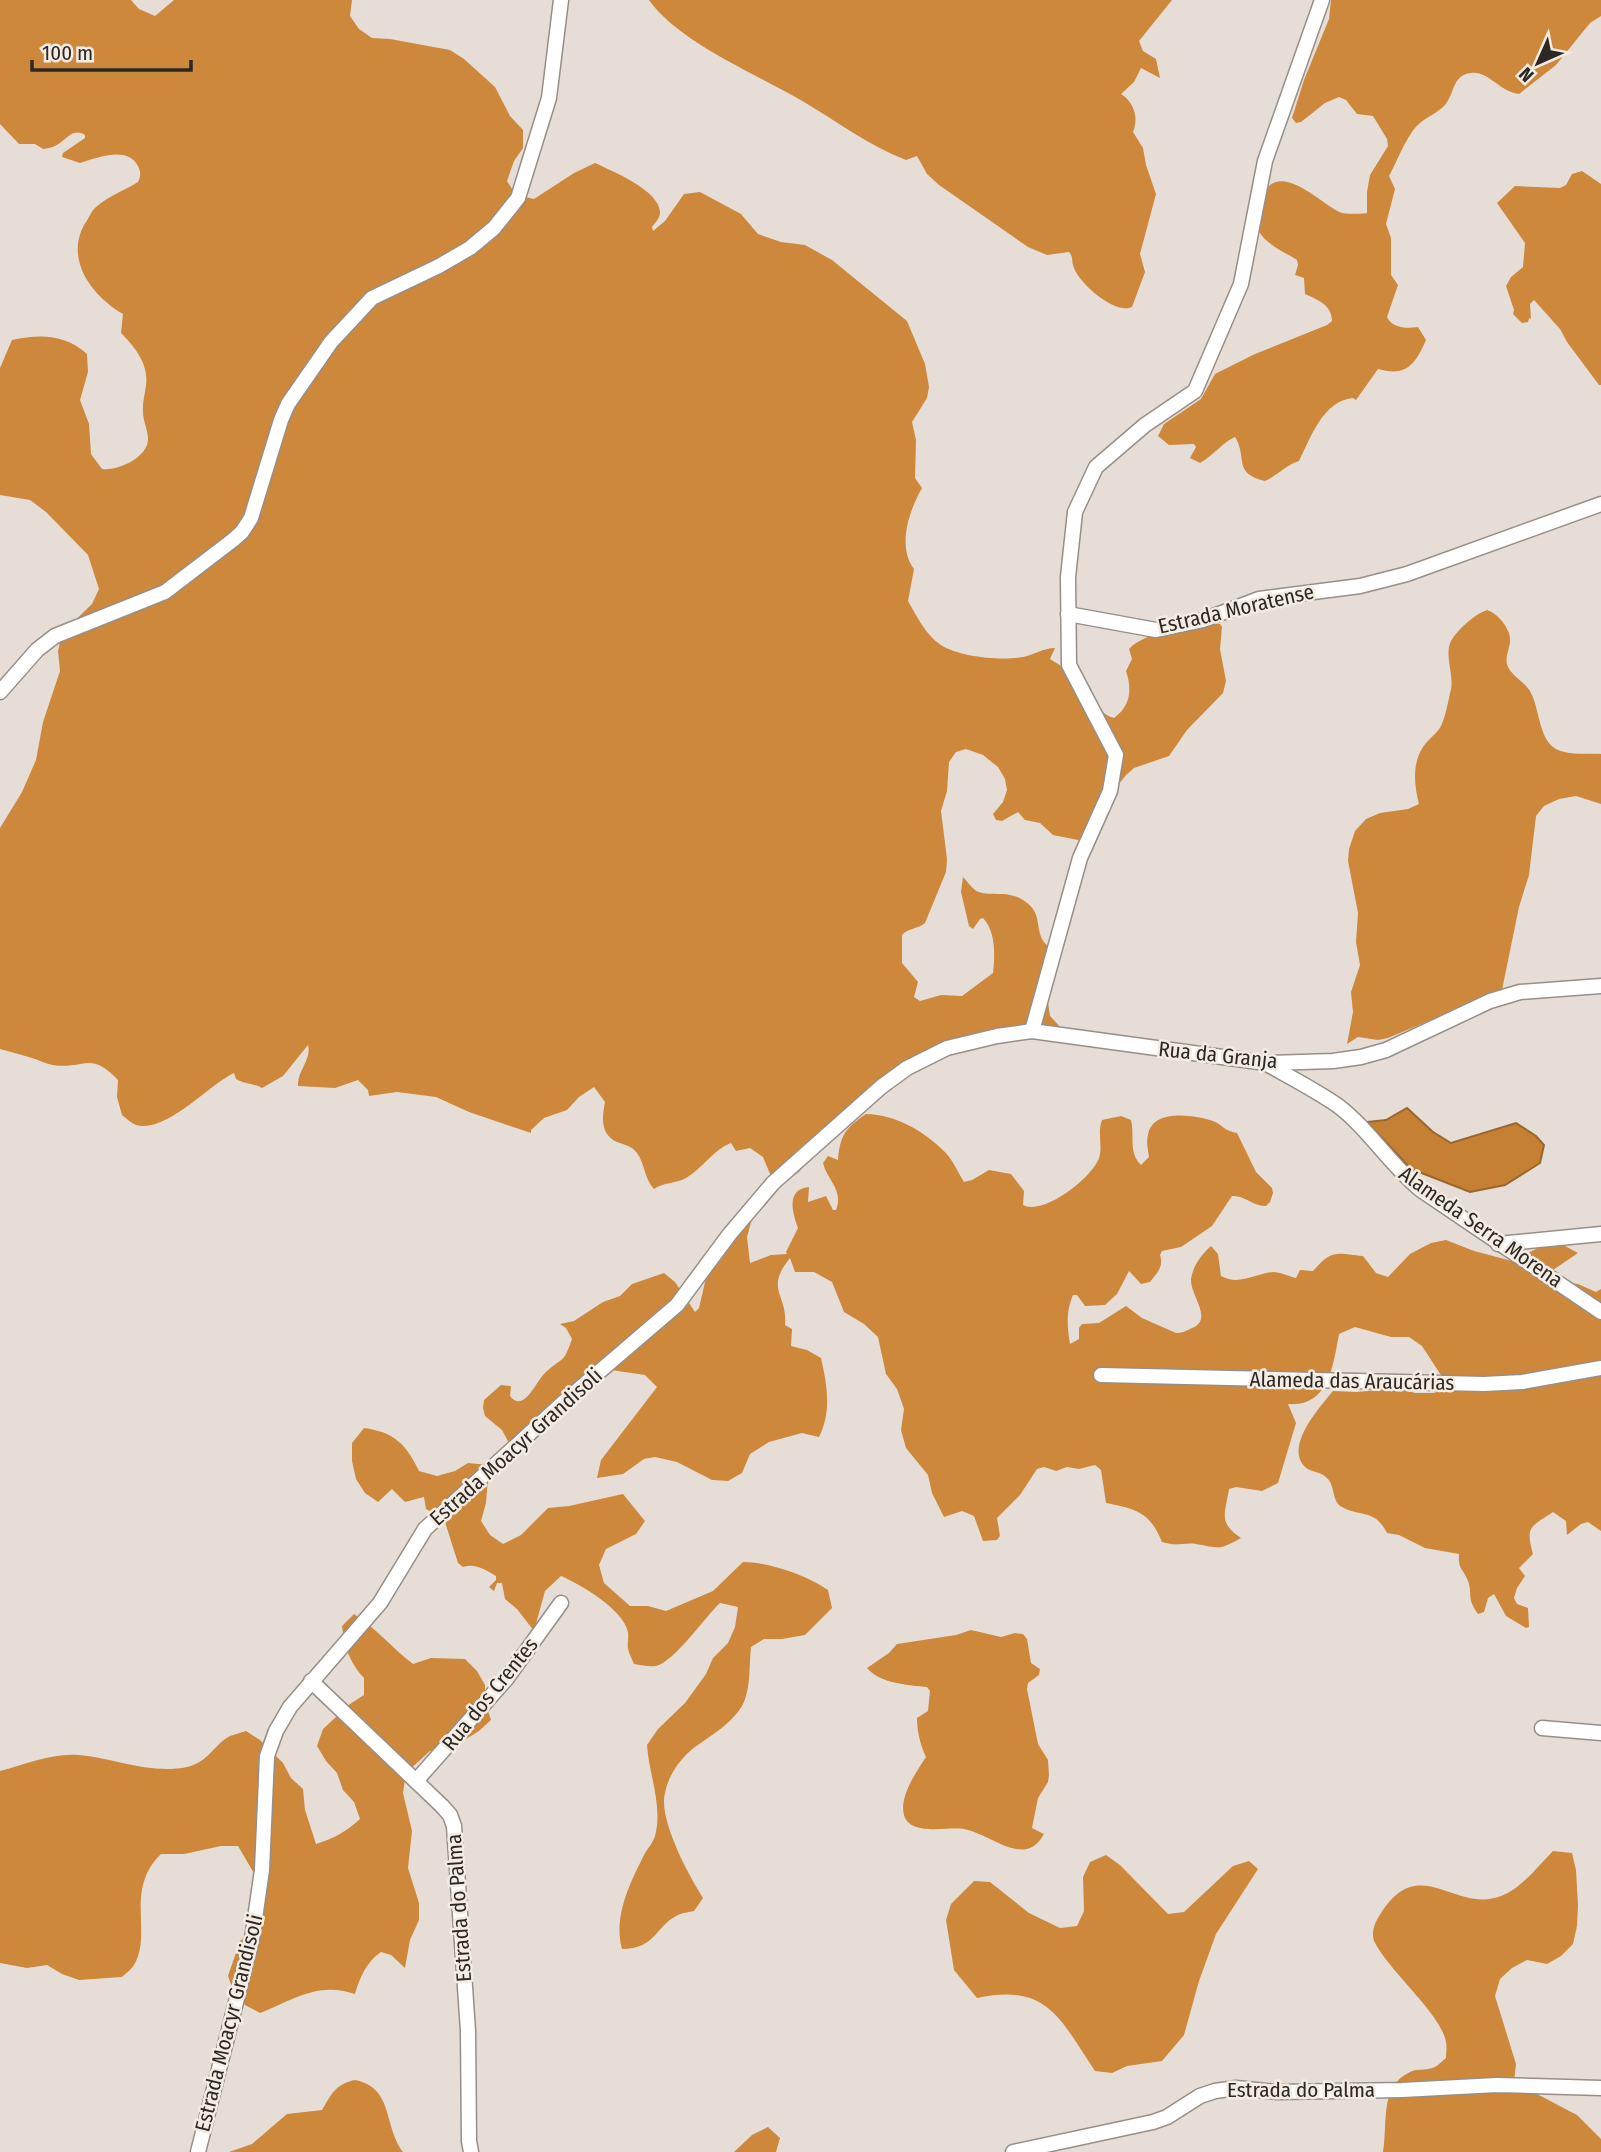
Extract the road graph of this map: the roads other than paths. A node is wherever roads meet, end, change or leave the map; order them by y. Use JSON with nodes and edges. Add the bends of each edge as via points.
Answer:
{"nodes":[{"id":1,"x":561,"y":0,"type":"edge"},
{"id":2,"x":1322,"y":0,"type":"edge"},
{"id":3,"x":1601,"y":504,"type":"edge"},
{"id":4,"x":1069,"y":614,"type":"junction"},
{"id":5,"x":0,"y":692,"type":"edge"},
{"id":6,"x":1601,"y":986,"type":"edge"},
{"id":7,"x":1032,"y":1031,"type":"junction"},
{"id":8,"x":1266,"y":1063,"type":"junction"},
{"id":9,"x":1601,"y":1234,"type":"edge"},
{"id":10,"x":1498,"y":1244,"type":"junction"},
{"id":11,"x":1601,"y":1312,"type":"edge"},
{"id":12,"x":1601,"y":1368,"type":"edge"},
{"id":13,"x":1101,"y":1375,"type":"dead end"},
{"id":14,"x":561,"y":1603,"type":"dead end"},
{"id":15,"x":311,"y":1681,"type":"junction"},
{"id":16,"x":1542,"y":1728,"type":"dead end"},
{"id":17,"x":1601,"y":1733,"type":"edge"},
{"id":18,"x":415,"y":1781,"type":"junction"},
{"id":19,"x":1601,"y":2088,"type":"edge"},
{"id":20,"x":198,"y":2152,"type":"edge"},
{"id":21,"x":471,"y":2152,"type":"edge"},
{"id":22,"x":1013,"y":2152,"type":"edge"}],
"edges":[{"from":1,"to":5,"type":"street","via":[[548,98],[522,190],[513,205],[494,228],[457,257],[372,298],[331,342],[288,404],[251,518],[242,532],[165,592],[45,642]]},
{"from":2,"to":4,"type":"street","via":[[1265,161],[1241,284],[1195,391],[1144,425],[1096,467],[1075,512]]},
{"from":3,"to":4,"type":"street","name":"Estrada Moratense","via":[[1407,573],[1360,586],[1259,599],[1203,620],[1156,630]]},
{"from":4,"to":7,"type":"street","via":[[1069,665],[1116,755],[1110,791],[1080,858]]},
{"from":6,"to":8,"type":"street","name":"Rua da Granja","via":[[1520,992],[1361,1057]]},
{"from":7,"to":8,"type":"street","name":"Rua da Granja"},
{"from":7,"to":15,"type":"street","name":"Estrada Moacyr Grandisoli","via":[[947,1048],[907,1068],[782,1175],[729,1235],[677,1305],[425,1529],[380,1602]]},
{"from":8,"to":10,"type":"street","name":"Alameda Serra Morena","via":[[1338,1105],[1404,1177]]},
{"from":9,"to":10,"type":"street"},
{"from":10,"to":11,"type":"street","name":"Alameda Serra Morena"},
{"from":12,"to":13,"type":"street","name":"Alameda das Araucárias","via":[[1484,1384]]},
{"from":14,"to":18,"type":"street","name":"Rua dos Crentes","via":[[507,1678]]},
{"from":15,"to":18,"type":"street","name":"Estrada do Palma"},
{"from":15,"to":20,"type":"street","name":"Estrada Moacyr Grandisoli","via":[[290,1707],[267,1756],[262,1870],[253,1939]]},
{"from":16,"to":17,"type":"street"},
{"from":18,"to":21,"type":"street","name":"Estrada do Palma","via":[[450,1815],[454,1826]]},
{"from":19,"to":22,"type":"street","name":"Estrada do Palma","via":[[1497,2085],[1277,2092],[1236,2088],[1200,2096],[1153,2122]]}]}
